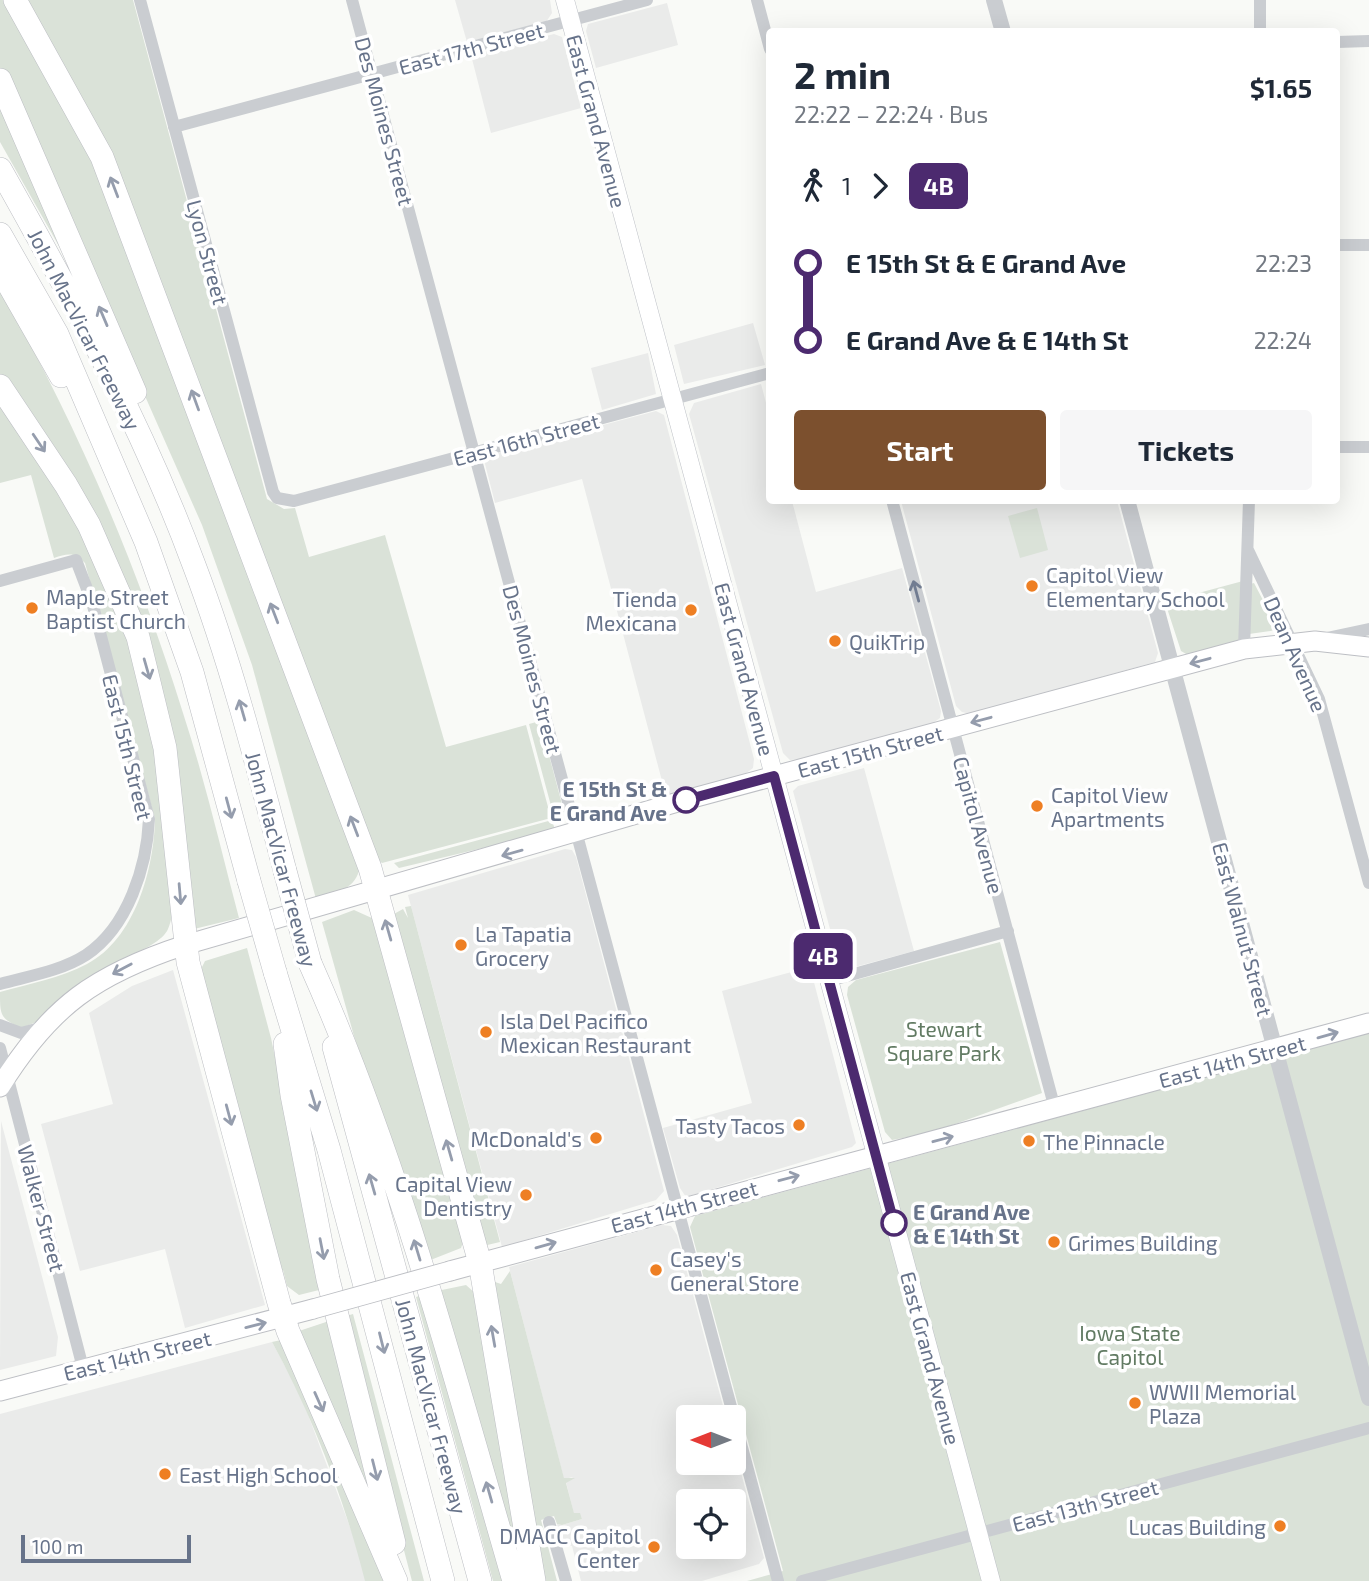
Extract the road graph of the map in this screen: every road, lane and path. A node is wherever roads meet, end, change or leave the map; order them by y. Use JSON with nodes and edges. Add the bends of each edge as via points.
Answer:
{"nodes":[{"id":1,"x":140,"y":0,"type":"edge"},
{"id":2,"x":352,"y":0,"type":"edge"},
{"id":3,"x":565,"y":0,"type":"edge"},
{"id":4,"x":646,"y":0,"type":"edge"},
{"id":5,"x":757,"y":0,"type":"edge"},
{"id":6,"x":994,"y":0,"type":"edge"},
{"id":7,"x":1260,"y":0,"type":"edge"},
{"id":8,"x":18,"y":4,"type":"edge"},
{"id":9,"x":570,"y":20,"type":"junction"},
{"id":10,"x":1002,"y":28,"type":"edge"},
{"id":11,"x":1259,"y":28,"type":"edge"},
{"id":12,"x":766,"y":34,"type":"edge"},
{"id":13,"x":1340,"y":41,"type":"edge"},
{"id":14,"x":1369,"y":41,"type":"edge"},
{"id":15,"x":372,"y":75,"type":"junction"},
{"id":16,"x":0,"y":80,"type":"edge"},
{"id":17,"x":174,"y":127,"type":"junction"},
{"id":18,"x":0,"y":169,"type":"edge"},
{"id":19,"x":0,"y":234,"type":"edge"},
{"id":20,"x":1340,"y":245,"type":"edge"},
{"id":21,"x":1369,"y":245,"type":"edge"},
{"id":22,"x":0,"y":269,"type":"edge"},
{"id":23,"x":766,"y":374,"type":"edge"},
{"id":24,"x":0,"y":386,"type":"edge"},
{"id":25,"x":672,"y":399,"type":"junction"},
{"id":26,"x":1340,"y":447,"type":"edge"},
{"id":27,"x":1369,"y":447,"type":"edge"},
{"id":28,"x":475,"y":452,"type":"junction"},
{"id":29,"x":167,"y":495,"type":"junction"},
{"id":30,"x":282,"y":501,"type":"joint"},
{"id":31,"x":893,"y":504,"type":"edge"},
{"id":32,"x":1128,"y":504,"type":"edge"},
{"id":33,"x":1250,"y":504,"type":"edge"},
{"id":34,"x":132,"y":510,"type":"junction"},
{"id":35,"x":1248,"y":550,"type":"junction"},
{"id":36,"x":0,"y":580,"type":"edge"},
{"id":37,"x":1369,"y":629,"type":"edge"},
{"id":38,"x":1315,"y":641,"type":"junction"},
{"id":39,"x":1293,"y":643,"type":"junction"},
{"id":40,"x":1369,"y":647,"type":"edge"},
{"id":41,"x":1244,"y":649,"type":"junction"},
{"id":42,"x":1172,"y":669,"type":"junction"},
{"id":43,"x":953,"y":728,"type":"junction"},
{"id":44,"x":774,"y":776,"type":"junction"},
{"id":45,"x":577,"y":834,"type":"junction"},
{"id":46,"x":1369,"y":883,"type":"edge"},
{"id":47,"x":376,"y":890,"type":"junction"},
{"id":48,"x":1007,"y":931,"type":"junction"},
{"id":49,"x":185,"y":945,"type":"junction"},
{"id":50,"x":310,"y":963,"type":"junction"},
{"id":51,"x":277,"y":980,"type":"junction"},
{"id":52,"x":829,"y":981,"type":"junction"},
{"id":53,"x":0,"y":984,"type":"edge"},
{"id":54,"x":1369,"y":1023,"type":"edge"},
{"id":55,"x":0,"y":1024,"type":"edge"},
{"id":56,"x":43,"y":1027,"type":"junction"},
{"id":57,"x":0,"y":1048,"type":"edge"},
{"id":58,"x":1276,"y":1050,"type":"junction"},
{"id":59,"x":4,"y":1081,"type":"edge"},
{"id":60,"x":1055,"y":1109,"type":"junction"},
{"id":61,"x":876,"y":1156,"type":"junction"},
{"id":62,"x":677,"y":1208,"type":"junction"},
{"id":63,"x":480,"y":1263,"type":"junction"},
{"id":64,"x":283,"y":1317,"type":"junction"},
{"id":65,"x":83,"y":1368,"type":"junction"},
{"id":66,"x":0,"y":1391,"type":"edge"},
{"id":67,"x":1369,"y":1398,"type":"edge"},
{"id":68,"x":1369,"y":1428,"type":"edge"},
{"id":69,"x":549,"y":1522,"type":"dead end"},
{"id":70,"x":978,"y":1533,"type":"junction"},
{"id":71,"x":396,"y":1581,"type":"edge"},
{"id":72,"x":405,"y":1581,"type":"edge"},
{"id":73,"x":443,"y":1581,"type":"edge"},
{"id":74,"x":480,"y":1581,"type":"edge"},
{"id":75,"x":513,"y":1581,"type":"edge"},
{"id":76,"x":534,"y":1581,"type":"edge"},
{"id":77,"x":566,"y":1581,"type":"edge"},
{"id":78,"x":778,"y":1581,"type":"edge"},
{"id":79,"x":802,"y":1581,"type":"edge"},
{"id":80,"x":991,"y":1581,"type":"edge"}],
"edges":[{"from":1,"to":17,"type":"street","name":"Lyon Street"},
{"from":2,"to":15,"type":"street","name":"Des Moines Street"},
{"from":3,"to":9,"type":"main road","name":"East Grand Avenue"},
{"from":4,"to":9,"type":"street","name":"East 17th Street"},
{"from":5,"to":12,"type":"street"},
{"from":6,"to":10,"type":"street"},
{"from":7,"to":11,"type":"street"},
{"from":47,"to":8,"type":"highway","one_way":true,"via":[[102,157]]},
{"from":9,"to":15,"type":"street","name":"East 17th Street"},
{"from":9,"to":25,"type":"main road","name":"East Grand Avenue"},
{"from":13,"to":14,"type":"street"},
{"from":15,"to":17,"type":"street","name":"East 17th Street"},
{"from":15,"to":28,"type":"street","name":"Des Moines Street"},
{"from":29,"to":16,"type":"highway","one_way":true,"via":[[151,430]]},
{"from":17,"to":30,"type":"street","name":"Lyon Street","via":[[273,492]]},
{"from":18,"to":29,"type":"highway","name":"John MacVicar Freeway","via":[[114,381]]},
{"from":19,"to":34,"type":"highway","name":"John MacVicar Freeway","via":[[57,334]]},
{"from":20,"to":21,"type":"street"},
{"from":22,"to":34,"type":"highway"},
{"from":23,"to":25,"type":"street","name":"East 16th Street"},
{"from":24,"to":49,"type":"highway","one_way":true,"via":[[83,515],[138,637],[165,748]]},
{"from":25,"to":28,"type":"street","name":"East 16th Street"},
{"from":25,"to":44,"type":"main road","name":"East Grand Avenue"},
{"from":26,"to":27,"type":"street"},
{"from":28,"to":30,"type":"street","name":"East 16th Street"},
{"from":28,"to":45,"type":"street","name":"Des Moines Street"},
{"from":50,"to":29,"type":"highway","name":"John MacVicar Freeway","one_way":true,"bridge":true,"via":[[230,668]]},
{"from":43,"to":31,"type":"street","name":"Capitol Avenue","one_way":true},
{"from":32,"to":42,"type":"street","name":"East Walnut Street"},
{"from":33,"to":35,"type":"street","name":"Dean Avenue"},
{"from":34,"to":51,"type":"highway","name":"John MacVicar Freeway","one_way":true,"bridge":true,"via":[[192,672]]},
{"from":35,"to":39,"type":"street","name":"Dean Avenue"},
{"from":35,"to":41,"type":"street","name":"Dean Avenue"},
{"from":36,"to":53,"type":"street","name":"East 15th Street","via":[[76,560],[92,602],[149,818],[148,850],[110,935],[62,967]]},
{"from":37,"to":38,"type":"street","name":"East 15th Street"},
{"from":38,"to":39,"type":"main road","name":"East 15th Street"},
{"from":38,"to":40,"type":"main road","name":"East 15th Street"},
{"from":39,"to":41,"type":"main road","name":"East 15th Street"},
{"from":39,"to":46,"type":"street","name":"Dean Avenue","via":[[1323,709]]},
{"from":41,"to":42,"type":"main road","name":"East 15th Street","one_way":true},
{"from":42,"to":43,"type":"main road","name":"East 15th Street","one_way":true},
{"from":42,"to":58,"type":"street","name":"East Walnut Street"},
{"from":43,"to":44,"type":"main road","name":"East 15th Street"},
{"from":43,"to":48,"type":"street","name":"Capitol Avenue"},
{"from":44,"to":45,"type":"main road","name":"East 15th Street"},
{"from":44,"to":52,"type":"main road","name":"East Grand Avenue"},
{"from":45,"to":47,"type":"main road","name":"East 15th Street","one_way":true},
{"from":45,"to":62,"type":"street","name":"Des Moines Street"},
{"from":47,"to":49,"type":"main road","name":"East 15th Street"},
{"from":63,"to":47,"type":"highway","one_way":true},
{"from":48,"to":52,"type":"street"},
{"from":48,"to":60,"type":"street","name":"Capitol Avenue"},
{"from":49,"to":56,"type":"main road","name":"East 15th Street","one_way":true,"via":[[132,964],[88,987]]},
{"from":49,"to":64,"type":"highway","one_way":true},
{"from":74,"to":50,"type":"highway","name":"John MacVicar Freeway","one_way":true},
{"from":75,"to":50,"type":"highway","one_way":true,"via":[[456,1374],[393,1174],[355,1065]]},
{"from":51,"to":72,"type":"highway","one_way":true,"via":[[292,1095],[328,1279]]},
{"from":51,"to":73,"type":"highway","name":"John MacVicar Freeway","one_way":true,"via":[[339,1188]]},
{"from":52,"to":61,"type":"main road","name":"East Grand Avenue"},
{"from":58,"to":54,"type":"main road","name":"East 14th Street","one_way":true},
{"from":55,"to":56,"type":"street","via":[[21,1033]]},
{"from":56,"to":59,"type":"main road","name":"East 15th Street"},
{"from":57,"to":59,"type":"street","name":"Walker Street"},
{"from":58,"to":60,"type":"main road","name":"East 14th Street"},
{"from":58,"to":67,"type":"street","name":"East Walnut Street"},
{"from":59,"to":65,"type":"street","name":"Walker Street"},
{"from":61,"to":60,"type":"main road","name":"East 14th Street","one_way":true},
{"from":62,"to":61,"type":"main road","name":"East 14th Street","one_way":true},
{"from":61,"to":70,"type":"main road","name":"East Grand Avenue"},
{"from":63,"to":62,"type":"main road","name":"East 14th Street","one_way":true},
{"from":62,"to":78,"type":"street","name":"Des Moines Street"},
{"from":63,"to":64,"type":"main road","name":"East 14th Street","bridge":true},
{"from":76,"to":63,"type":"highway","one_way":true},
{"from":65,"to":64,"type":"main road","name":"East 14th Street","one_way":true},
{"from":64,"to":71,"type":"highway","one_way":true},
{"from":65,"to":66,"type":"main road","name":"East 14th Street"},
{"from":68,"to":70,"type":"street","name":"East 13th Street"},
{"from":69,"to":77,"type":"street"},
{"from":70,"to":79,"type":"street","name":"East 13th Street"},
{"from":70,"to":80,"type":"main road","name":"East Grand Avenue"}]}
